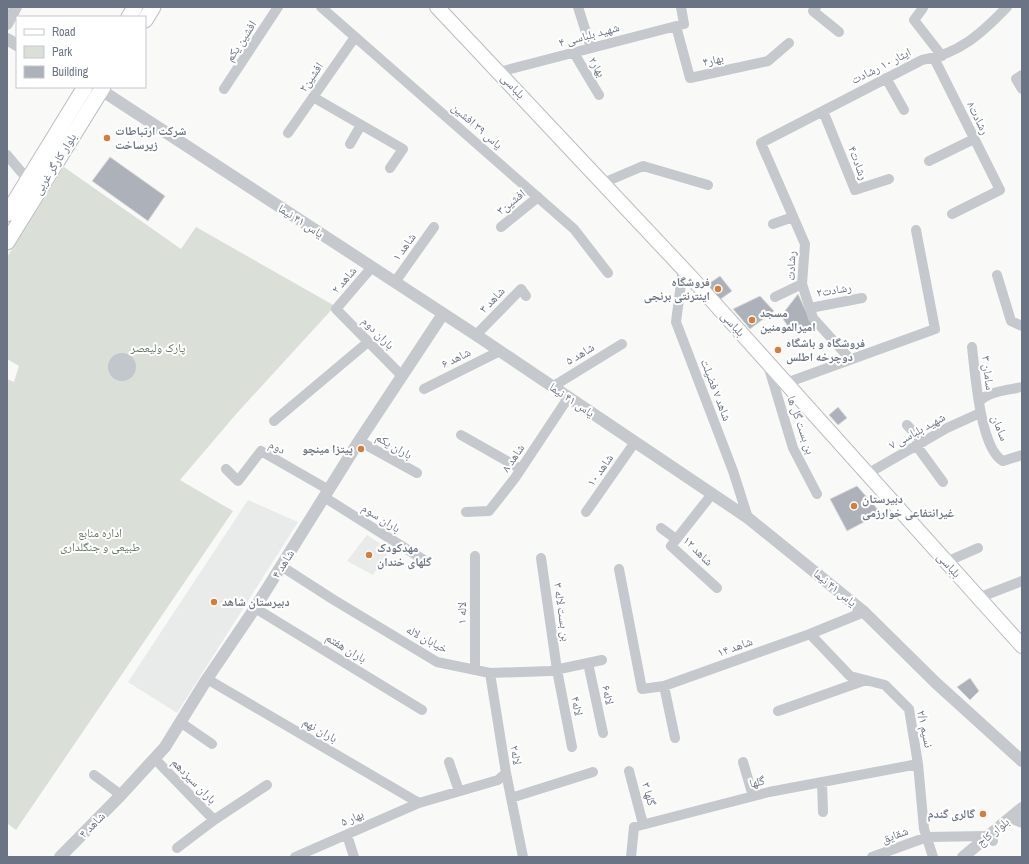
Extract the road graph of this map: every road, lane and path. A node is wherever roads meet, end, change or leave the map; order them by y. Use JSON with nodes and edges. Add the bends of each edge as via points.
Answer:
{"nodes":[{"id":1,"x":135,"y":7,"type":"edge"},
{"id":2,"x":153,"y":7,"type":"edge"},
{"id":3,"x":278,"y":7,"type":"edge"},
{"id":4,"x":321,"y":7,"type":"edge"},
{"id":5,"x":437,"y":7,"type":"edge"},
{"id":6,"x":578,"y":7,"type":"edge"},
{"id":7,"x":680,"y":7,"type":"edge"},
{"id":8,"x":816,"y":7,"type":"edge"},
{"id":9,"x":1007,"y":7,"type":"edge"},
{"id":10,"x":923,"y":8,"type":"dead end"},
{"id":11,"x":130,"y":16,"type":"edge"},
{"id":12,"x":146,"y":18,"type":"edge"},
{"id":13,"x":680,"y":25,"type":"junction"},
{"id":14,"x":839,"y":32,"type":"dead end"},
{"id":15,"x":355,"y":37,"type":"junction"},
{"id":16,"x":7,"y":39,"type":"edge"},
{"id":17,"x":789,"y":43,"type":"dead end"},
{"id":18,"x":16,"y":44,"type":"edge"},
{"id":19,"x":592,"y":48,"type":"junction"},
{"id":20,"x":574,"y":53,"type":"junction"},
{"id":21,"x":938,"y":57,"type":"junction"},
{"id":22,"x":499,"y":72,"type":"junction"},
{"id":23,"x":1019,"y":77,"type":"edge"},
{"id":24,"x":886,"y":78,"type":"junction"},
{"id":25,"x":84,"y":88,"type":"edge"},
{"id":26,"x":102,"y":89,"type":"edge"},
{"id":27,"x":224,"y":89,"type":"dead end"},
{"id":28,"x":1022,"y":89,"type":"edge"},
{"id":29,"x":599,"y":95,"type":"dead end"},
{"id":30,"x":313,"y":97,"type":"junction"},
{"id":31,"x":824,"y":110,"type":"junction"},
{"id":32,"x":904,"y":110,"type":"dead end"},
{"id":33,"x":361,"y":125,"type":"junction"},
{"id":34,"x":288,"y":133,"type":"dead end"},
{"id":35,"x":974,"y":139,"type":"junction"},
{"id":36,"x":761,"y":143,"type":"joint"},
{"id":37,"x":350,"y":144,"type":"dead end"},
{"id":38,"x":7,"y":155,"type":"edge"},
{"id":39,"x":929,"y":161,"type":"dead end"},
{"id":40,"x":390,"y":168,"type":"dead end"},
{"id":41,"x":889,"y":179,"type":"dead end"},
{"id":42,"x":28,"y":180,"type":"junction"},
{"id":43,"x":602,"y":182,"type":"junction"},
{"id":44,"x":708,"y":185,"type":"dead end"},
{"id":45,"x":538,"y":197,"type":"junction"},
{"id":46,"x":7,"y":214,"type":"edge"},
{"id":47,"x":952,"y":214,"type":"dead end"},
{"id":48,"x":793,"y":217,"type":"junction"},
{"id":49,"x":773,"y":224,"type":"dead end"},
{"id":50,"x":501,"y":227,"type":"dead end"},
{"id":51,"x":434,"y":228,"type":"dead end"},
{"id":52,"x":916,"y":230,"type":"dead end"},
{"id":53,"x":7,"y":242,"type":"edge"},
{"id":54,"x":372,"y":267,"type":"junction"},
{"id":55,"x":682,"y":268,"type":"junction"},
{"id":56,"x":608,"y":273,"type":"dead end"},
{"id":57,"x":997,"y":275,"type":"dead end"},
{"id":58,"x":394,"y":282,"type":"junction"},
{"id":59,"x":802,"y":284,"type":"junction"},
{"id":60,"x":526,"y":296,"type":"dead end"},
{"id":61,"x":775,"y":297,"type":"dead end"},
{"id":62,"x":862,"y":298,"type":"dead end"},
{"id":63,"x":810,"y":308,"type":"junction"},
{"id":64,"x":336,"y":309,"type":"joint"},
{"id":65,"x":443,"y":314,"type":"junction"},
{"id":66,"x":1022,"y":326,"type":"edge"},
{"id":67,"x":476,"y":335,"type":"junction"},
{"id":68,"x":368,"y":342,"type":"junction"},
{"id":69,"x":622,"y":344,"type":"dead end"},
{"id":70,"x":972,"y":347,"type":"dead end"},
{"id":71,"x":500,"y":351,"type":"junction"},
{"id":72,"x":850,"y":359,"type":"junction"},
{"id":73,"x":768,"y":363,"type":"junction"},
{"id":74,"x":402,"y":376,"type":"junction"},
{"id":75,"x":786,"y":383,"type":"junction"},
{"id":76,"x":552,"y":386,"type":"junction"},
{"id":77,"x":1022,"y":387,"type":"edge"},
{"id":78,"x":424,"y":389,"type":"dead end"},
{"id":79,"x":568,"y":398,"type":"junction"},
{"id":80,"x":978,"y":402,"type":"junction"},
{"id":81,"x":980,"y":413,"type":"junction"},
{"id":82,"x":274,"y":421,"type":"dead end"},
{"id":83,"x":907,"y":424,"type":"dead end"},
{"id":84,"x":461,"y":435,"type":"dead end"},
{"id":85,"x":359,"y":441,"type":"junction"},
{"id":86,"x":635,"y":442,"type":"junction"},
{"id":87,"x":920,"y":444,"type":"junction"},
{"id":88,"x":1022,"y":455,"type":"edge"},
{"id":89,"x":226,"y":469,"type":"dead end"},
{"id":90,"x":521,"y":469,"type":"junction"},
{"id":91,"x":417,"y":473,"type":"dead end"},
{"id":92,"x":867,"y":474,"type":"junction"},
{"id":93,"x":943,"y":482,"type":"dead end"},
{"id":94,"x":326,"y":494,"type":"junction"},
{"id":95,"x":712,"y":494,"type":"junction"},
{"id":96,"x":817,"y":494,"type":"dead end"},
{"id":97,"x":466,"y":512,"type":"dead end"},
{"id":98,"x":586,"y":512,"type":"dead end"},
{"id":99,"x":748,"y":518,"type":"junction"},
{"id":100,"x":661,"y":528,"type":"dead end"},
{"id":101,"x":676,"y":539,"type":"junction"},
{"id":102,"x":978,"y":548,"type":"dead end"},
{"id":103,"x":475,"y":556,"type":"dead end"},
{"id":104,"x":541,"y":558,"type":"dead end"},
{"id":105,"x":424,"y":560,"type":"dead end"},
{"id":106,"x":946,"y":562,"type":"junction"},
{"id":107,"x":281,"y":566,"type":"junction"},
{"id":108,"x":619,"y":569,"type":"dead end"},
{"id":109,"x":1022,"y":581,"type":"edge"},
{"id":110,"x":717,"y":588,"type":"dead end"},
{"id":111,"x":978,"y":598,"type":"junction"},
{"id":112,"x":255,"y":608,"type":"junction"},
{"id":113,"x":864,"y":612,"type":"junction"},
{"id":114,"x":810,"y":634,"type":"junction"},
{"id":115,"x":1020,"y":642,"type":"edge"},
{"id":116,"x":602,"y":660,"type":"dead end"},
{"id":117,"x":588,"y":663,"type":"junction"},
{"id":118,"x":475,"y":670,"type":"junction"},
{"id":119,"x":557,"y":670,"type":"junction"},
{"id":120,"x":490,"y":673,"type":"junction"},
{"id":121,"x":207,"y":679,"type":"junction"},
{"id":122,"x":866,"y":680,"type":"junction"},
{"id":123,"x":664,"y":686,"type":"junction"},
{"id":124,"x":422,"y":710,"type":"dead end"},
{"id":125,"x":778,"y":711,"type":"dead end"},
{"id":126,"x":180,"y":722,"type":"junction"},
{"id":127,"x":603,"y":733,"type":"dead end"},
{"id":128,"x":675,"y":738,"type":"dead end"},
{"id":129,"x":212,"y":744,"type":"dead end"},
{"id":130,"x":572,"y":747,"type":"dead end"},
{"id":131,"x":1017,"y":752,"type":"edge"},
{"id":132,"x":155,"y":759,"type":"junction"},
{"id":133,"x":1022,"y":761,"type":"edge"},
{"id":134,"x":449,"y":762,"type":"dead end"},
{"id":135,"x":743,"y":762,"type":"dead end"},
{"id":136,"x":918,"y":764,"type":"junction"},
{"id":137,"x":629,"y":771,"type":"dead end"},
{"id":138,"x":593,"y":772,"type":"dead end"},
{"id":139,"x":506,"y":773,"type":"junction"},
{"id":140,"x":94,"y":775,"type":"dead end"},
{"id":141,"x":822,"y":782,"type":"junction"},
{"id":142,"x":267,"y":785,"type":"dead end"},
{"id":143,"x":460,"y":791,"type":"junction"},
{"id":144,"x":121,"y":795,"type":"junction"},
{"id":145,"x":753,"y":796,"type":"junction"},
{"id":146,"x":511,"y":798,"type":"junction"},
{"id":147,"x":419,"y":803,"type":"junction"},
{"id":148,"x":1022,"y":808,"type":"edge"},
{"id":149,"x":823,"y":812,"type":"dead end"},
{"id":150,"x":214,"y":820,"type":"junction"},
{"id":151,"x":1018,"y":820,"type":"edge"},
{"id":152,"x":643,"y":824,"type":"junction"},
{"id":153,"x":347,"y":835,"type":"junction"},
{"id":154,"x":927,"y":837,"type":"junction"},
{"id":155,"x":990,"y":839,"type":"junction"},
{"id":156,"x":178,"y":848,"type":"dead end"},
{"id":157,"x":298,"y":856,"type":"edge"},
{"id":158,"x":60,"y":857,"type":"edge"},
{"id":159,"x":354,"y":857,"type":"edge"},
{"id":160,"x":523,"y":857,"type":"edge"},
{"id":161,"x":631,"y":857,"type":"edge"},
{"id":162,"x":872,"y":857,"type":"edge"},
{"id":163,"x":933,"y":857,"type":"edge"},
{"id":164,"x":963,"y":857,"type":"edge"},
{"id":165,"x":976,"y":857,"type":"edge"}],
"edges":[{"from":1,"to":11,"type":"main road"},
{"from":2,"to":12,"type":"main road"},
{"from":3,"to":27,"type":"street","name":"افشین یکم"},
{"from":4,"to":15,"type":"street","name":"یاس ۳۹ افشین"},
{"from":5,"to":22,"type":"main road","name":"بلباسی"},
{"from":6,"to":19,"type":"street"},
{"from":7,"to":13,"type":"street"},
{"from":8,"to":14,"type":"street","via":[[813,11]]},
{"from":9,"to":21,"type":"street","name":"ایثار ۱۰ رشادت","via":[[979,33],[955,50]]},
{"from":10,"to":21,"type":"street","name":"رشادت۸","via":[[914,20]]},
{"from":13,"to":17,"type":"street","name":"بهار۴","via":[[690,78],[768,61]]},
{"from":13,"to":19,"type":"street","name":"شهید بلباسی ۴"},
{"from":15,"to":30,"type":"street","name":"افشین۲"},
{"from":15,"to":45,"type":"street","name":"یاس ۳۹ افشین"},
{"from":16,"to":18,"type":"street"},
{"from":19,"to":20,"type":"street","name":"شهید بلباسی ۴"},
{"from":20,"to":22,"type":"street","name":"شهید بلباسی ۴"},
{"from":20,"to":29,"type":"street","name":"بهار۲"},
{"from":21,"to":24,"type":"street","name":"ایثار ۱۰ رشادت","via":[[922,60]]},
{"from":21,"to":35,"type":"street","name":"رشادت۸"},
{"from":22,"to":43,"type":"main road","name":"بلباسی"},
{"from":23,"to":28,"type":"street"},
{"from":24,"to":31,"type":"street","name":"ایثار ۱۰ رشادت"},
{"from":24,"to":32,"type":"street"},
{"from":25,"to":42,"type":"main road","name":"بلوار کارگر غربی"},
{"from":26,"to":53,"type":"main road","name":"بلوار کارگر غربی"},
{"from":26,"to":54,"type":"street","name":"یاس ۴۱ نیما"},
{"from":30,"to":33,"type":"street"},
{"from":30,"to":34,"type":"street","name":"افشین۲"},
{"from":31,"to":36,"type":"street","name":"ایثار ۱۰ رشادت"},
{"from":31,"to":41,"type":"street","name":"رشادت۴","via":[[855,190]]},
{"from":33,"to":37,"type":"street"},
{"from":33,"to":40,"type":"street","via":[[402,149]]},
{"from":35,"to":39,"type":"street"},
{"from":35,"to":47,"type":"street","name":"رشادت۸","via":[[1000,190]]},
{"from":36,"to":48,"type":"street","name":"رشادت"},
{"from":38,"to":42,"type":"street"},
{"from":42,"to":46,"type":"main road","name":"بلوار کارگر غربی"},
{"from":43,"to":44,"type":"street","via":[[643,166]]},
{"from":43,"to":55,"type":"main road","name":"بلباسی"},
{"from":45,"to":50,"type":"street","name":"افشین۳"},
{"from":45,"to":56,"type":"street","name":"یاس ۳۹ افشین","via":[[574,229]]},
{"from":48,"to":49,"type":"street"},
{"from":48,"to":59,"type":"street","name":"رشادت","via":[[805,244]]},
{"from":51,"to":58,"type":"street","name":"شاهد ۱"},
{"from":52,"to":72,"type":"street","via":[[935,329]]},
{"from":54,"to":58,"type":"street","name":"یاس ۴۱ نیما"},
{"from":54,"to":64,"type":"street","name":"شاهد ۲"},
{"from":55,"to":73,"type":"main road","name":"بلباسی"},
{"from":55,"to":99,"type":"street","name":"شاهد ۷ فضیلت","via":[[676,322],[733,471]]},
{"from":57,"to":66,"type":"street","via":[[1011,321]]},
{"from":58,"to":65,"type":"street","name":"یاس ۴۱ نیما"},
{"from":59,"to":61,"type":"street"},
{"from":59,"to":63,"type":"street","name":"رشادت"},
{"from":60,"to":67,"type":"street","name":"شاهد ۳","via":[[521,289]]},
{"from":62,"to":63,"type":"street","name":"رشادت۲"},
{"from":63,"to":72,"type":"street","name":"رشادت","via":[[813,318]]},
{"from":64,"to":68,"type":"street","name":"باران دوم"},
{"from":65,"to":67,"type":"street","name":"یاس ۴۱ نیما"},
{"from":65,"to":74,"type":"street","name":"شاهد ۴"},
{"from":67,"to":71,"type":"street","name":"یاس ۴۱ نیما"},
{"from":68,"to":74,"type":"street","name":"باران دوم"},
{"from":68,"to":82,"type":"street"},
{"from":69,"to":76,"type":"street","name":"شاهد ۵"},
{"from":70,"to":80,"type":"street","name":"سامان ۳"},
{"from":71,"to":76,"type":"street","name":"یاس ۴۱ نیما"},
{"from":71,"to":78,"type":"street","name":"شاهد ۶"},
{"from":72,"to":75,"type":"street"},
{"from":73,"to":75,"type":"main road","name":"بلباسی"},
{"from":73,"to":96,"type":"street","name":"بن بست گل ها","via":[[793,448]]},
{"from":74,"to":85,"type":"street","name":"شاهد ۴"},
{"from":75,"to":92,"type":"main road","name":"بلباسی"},
{"from":76,"to":79,"type":"street","name":"یاس ۴۱ نیما"},
{"from":77,"to":80,"type":"street","via":[[989,395]]},
{"from":79,"to":86,"type":"street","name":"یاس ۴۱ نیما"},
{"from":79,"to":90,"type":"street","name":"شاهد ۸"},
{"from":80,"to":81,"type":"street","name":"سامان"},
{"from":81,"to":87,"type":"street","name":"شهید بلباسی ۷"},
{"from":81,"to":88,"type":"street","name":"سامان","via":[[998,458],[1003,461]]},
{"from":83,"to":87,"type":"street"},
{"from":84,"to":90,"type":"street"},
{"from":85,"to":91,"type":"street","name":"باران یکم"},
{"from":85,"to":94,"type":"street","name":"شاهد ۴"},
{"from":86,"to":95,"type":"street","name":"یاس ۴۱ نیما"},
{"from":86,"to":98,"type":"street","name":"شاهد ۱۰"},
{"from":87,"to":92,"type":"street","name":"شهید بلباسی ۷"},
{"from":87,"to":93,"type":"street"},
{"from":89,"to":94,"type":"street","name":"دوم","via":[[238,481],[260,451]]},
{"from":90,"to":97,"type":"street","name":"شاهد ۸","via":[[489,511]]},
{"from":92,"to":106,"type":"main road","name":"بلباسی"},
{"from":94,"to":105,"type":"street","name":"باران سوم"},
{"from":94,"to":107,"type":"street","name":"شاهد ۴"},
{"from":95,"to":99,"type":"street","name":"یاس ۴۱ نیما"},
{"from":95,"to":101,"type":"street","name":"شاهد ۱۲"},
{"from":99,"to":113,"type":"street","name":"یاس ۴۱ نیما"},
{"from":100,"to":101,"type":"street"},
{"from":101,"to":110,"type":"street","name":"شاهد ۱۲","via":[[671,546]]},
{"from":102,"to":106,"type":"street"},
{"from":103,"to":118,"type":"street","name":"لاله ۱"},
{"from":104,"to":119,"type":"street","name":"بن بست لاله ۳"},
{"from":106,"to":111,"type":"main road","name":"بلباسی"},
{"from":107,"to":112,"type":"street","name":"شاهد ۴"},
{"from":107,"to":118,"type":"street","name":"خیابان لاله","via":[[437,662]]},
{"from":108,"to":123,"type":"street","name":"شاهد ۱۴","via":[[642,689]]},
{"from":109,"to":111,"type":"street"},
{"from":111,"to":115,"type":"main road","name":"بلباسی"},
{"from":112,"to":121,"type":"street","name":"شاهد ۴"},
{"from":112,"to":124,"type":"street","name":"باران هفتم"},
{"from":113,"to":114,"type":"street","name":"شاهد ۱۴"},
{"from":113,"to":131,"type":"street","name":"یاس ۴۱ نیما","via":[[936,683]]},
{"from":114,"to":122,"type":"street","name":"نسیم ۲/۱","via":[[850,676]]},
{"from":114,"to":123,"type":"street","name":"شاهد ۱۴"},
{"from":116,"to":117,"type":"street","name":"خیابان لاله"},
{"from":117,"to":119,"type":"street","name":"خیابان لاله"},
{"from":117,"to":127,"type":"street","name":"لاله۶"},
{"from":118,"to":120,"type":"street","name":"خیابان لاله"},
{"from":119,"to":120,"type":"street","name":"خیابان لاله"},
{"from":119,"to":130,"type":"street","name":"لاله۴"},
{"from":120,"to":139,"type":"street","name":"لاله۲"},
{"from":121,"to":126,"type":"street","name":"شاهد ۴"},
{"from":121,"to":147,"type":"street","name":"باران نهم"},
{"from":122,"to":125,"type":"street"},
{"from":122,"to":136,"type":"street","name":"نسیم ۲/۱","via":[[885,685],[908,709]]},
{"from":123,"to":128,"type":"street"},
{"from":126,"to":129,"type":"street"},
{"from":126,"to":132,"type":"street","name":"شاهد ۴"},
{"from":131,"to":133,"type":"street","name":"یاس ۴۱ نیما"},
{"from":132,"to":144,"type":"street","name":"شاهد ۴"},
{"from":132,"to":150,"type":"street","name":"باران سیزدهم"},
{"from":134,"to":143,"type":"street"},
{"from":135,"to":145,"type":"street"},
{"from":136,"to":141,"type":"street","name":"گلها"},
{"from":136,"to":154,"type":"street","name":"نسیم ۲/۱"},
{"from":137,"to":152,"type":"street","name":"گلها ۳"},
{"from":138,"to":146,"type":"street"},
{"from":139,"to":143,"type":"street","name":"لاله۲","via":[[498,780]]},
{"from":139,"to":146,"type":"street"},
{"from":140,"to":144,"type":"street"},
{"from":141,"to":145,"type":"street","name":"گلها"},
{"from":141,"to":149,"type":"street"},
{"from":142,"to":150,"type":"street"},
{"from":143,"to":147,"type":"street","name":"لاله۲"},
{"from":144,"to":158,"type":"street","name":"شاهد ۴"},
{"from":145,"to":152,"type":"street","name":"گلها"},
{"from":146,"to":160,"type":"street"},
{"from":147,"to":153,"type":"street","name":"بهار ۵"},
{"from":148,"to":151,"type":"street","name":"بلوار کاج"},
{"from":150,"to":156,"type":"street"},
{"from":151,"to":155,"type":"street","name":"بلوار کاج"},
{"from":152,"to":161,"type":"street","via":[[634,827]]},
{"from":153,"to":157,"type":"street","name":"بهار ۵"},
{"from":153,"to":159,"type":"street"},
{"from":154,"to":155,"type":"street","name":"شقایق"},
{"from":154,"to":162,"type":"street","name":"شقایق"},
{"from":154,"to":163,"type":"street","name":"نسیم ۲/۱"},
{"from":155,"to":164,"type":"street","name":"بلوار کاج"},
{"from":155,"to":165,"type":"street","name":"بلوار کاج"}]}
